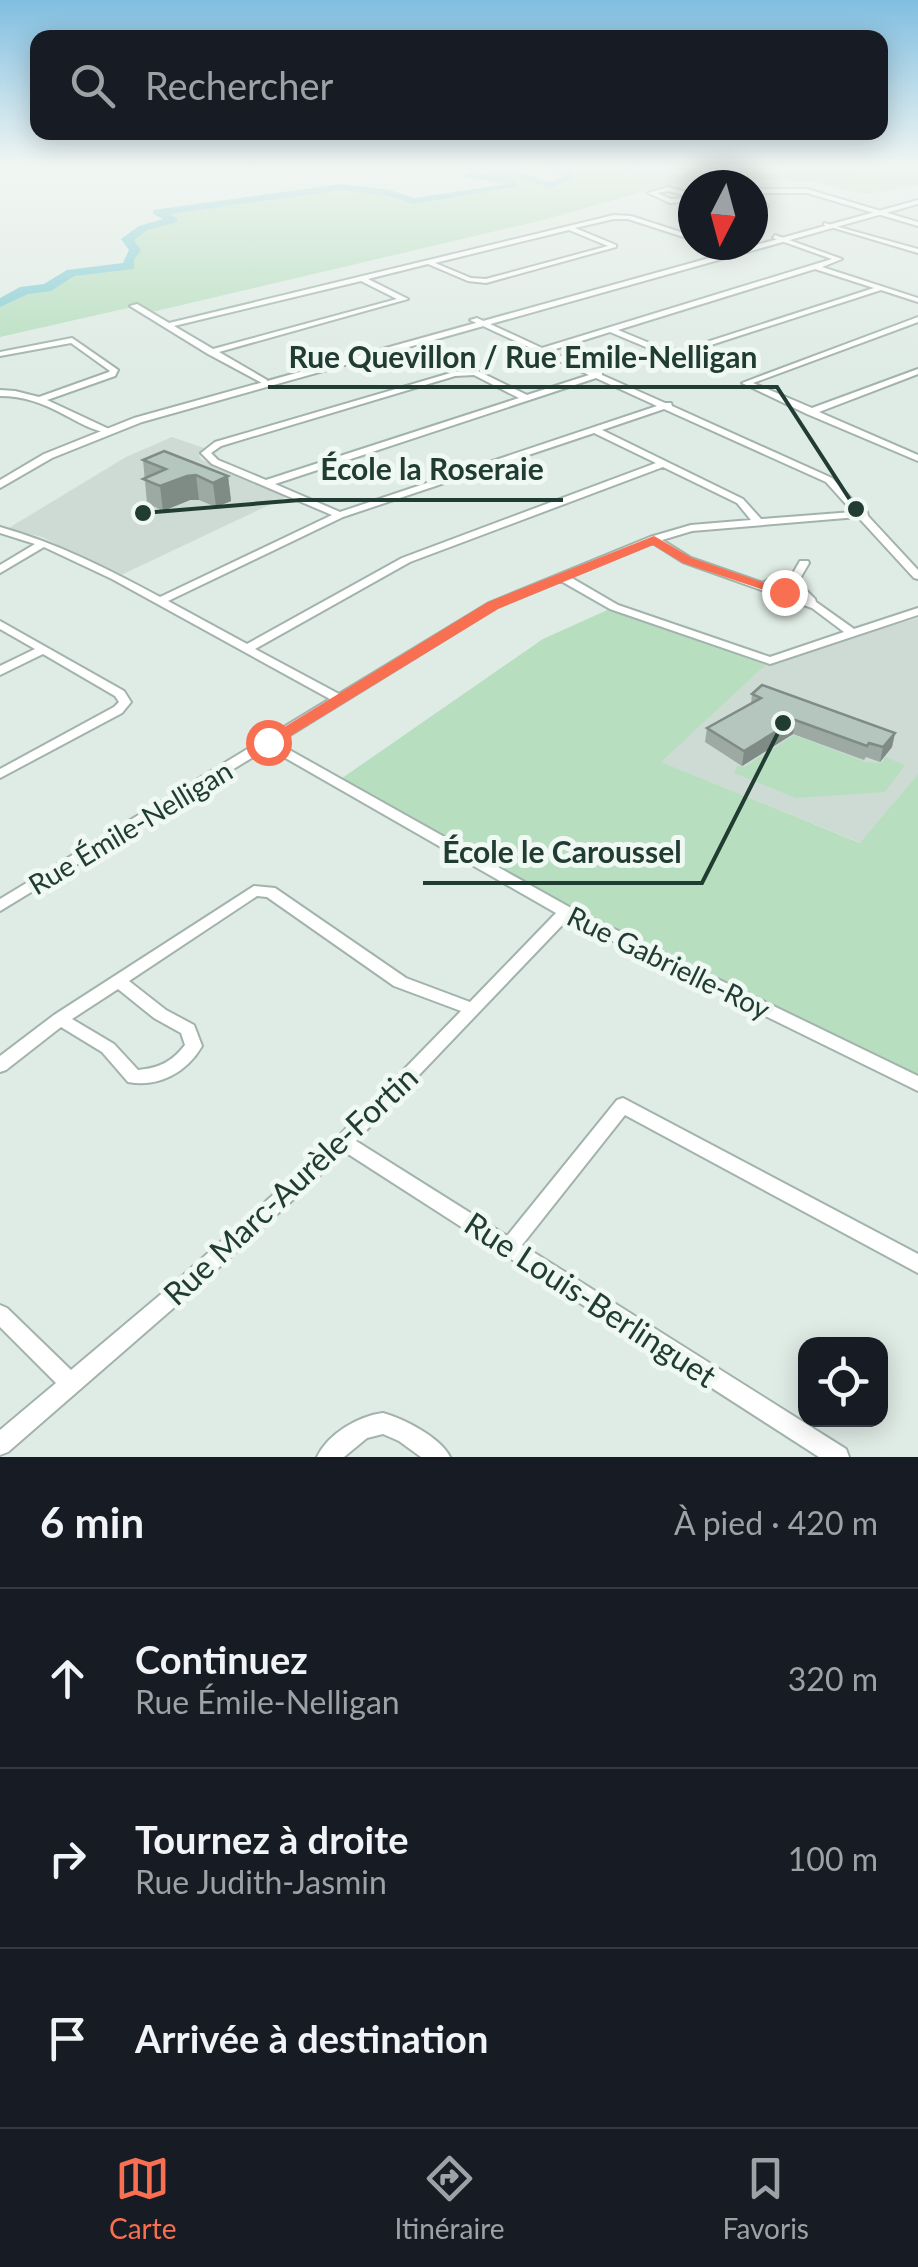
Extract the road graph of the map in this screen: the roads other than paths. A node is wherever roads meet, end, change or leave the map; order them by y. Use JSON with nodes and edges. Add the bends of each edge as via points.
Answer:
{"nodes":[{"id":1,"x":547,"y":233,"type":"edge"},
{"id":2,"x":581,"y":233,"type":"edge"},
{"id":3,"x":797,"y":233,"type":"edge"},
{"id":4,"x":858,"y":233,"type":"edge"},
{"id":5,"x":779,"y":238,"type":"junction"},
{"id":6,"x":768,"y":240,"type":"edge"},
{"id":7,"x":768,"y":241,"type":"edge"},
{"id":8,"x":918,"y":251,"type":"edge"},
{"id":9,"x":700,"y":260,"type":"edge"},
{"id":10,"x":428,"y":262,"type":"junction"},
{"id":11,"x":814,"y":266,"type":"junction"},
{"id":12,"x":361,"y":278,"type":"junction"},
{"id":13,"x":880,"y":288,"type":"junction"},
{"id":14,"x":918,"y":300,"type":"edge"},
{"id":15,"x":134,"y":306,"type":"dead end"},
{"id":16,"x":918,"y":320,"type":"edge"},
{"id":17,"x":478,"y":322,"type":"junction"},
{"id":18,"x":167,"y":326,"type":"junction"},
{"id":19,"x":610,"y":329,"type":"junction"},
{"id":20,"x":544,"y":350,"type":"junction"},
{"id":21,"x":211,"y":352,"type":"junction"},
{"id":22,"x":0,"y":354,"type":"edge"},
{"id":23,"x":918,"y":371,"type":"edge"},
{"id":24,"x":599,"y":374,"type":"junction"},
{"id":25,"x":261,"y":381,"type":"junction"},
{"id":26,"x":0,"y":392,"type":"edge"},
{"id":27,"x":526,"y":398,"type":"junction"},
{"id":28,"x":42,"y":399,"type":"junction"},
{"id":29,"x":668,"y":405,"type":"junction"},
{"id":30,"x":810,"y":412,"type":"junction"},
{"id":31,"x":100,"y":429,"type":"junction"},
{"id":32,"x":594,"y":430,"type":"junction"},
{"id":33,"x":918,"y":458,"type":"edge"},
{"id":34,"x":664,"y":464,"type":"junction"},
{"id":35,"x":0,"y":475,"type":"edge"},
{"id":36,"x":268,"y":483,"type":"junction"},
{"id":37,"x":0,"y":485,"type":"edge"},
{"id":38,"x":340,"y":514,"type":"junction"},
{"id":39,"x":864,"y":514,"type":"junction"},
{"id":40,"x":758,"y":521,"type":"junction"},
{"id":41,"x":0,"y":530,"type":"edge"},
{"id":42,"x":654,"y":540,"type":"junction"},
{"id":43,"x":43,"y":543,"type":"junction"},
{"id":44,"x":918,"y":551,"type":"edge"},
{"id":45,"x":898,"y":553,"type":"junction"},
{"id":46,"x":804,"y":563,"type":"dead end"},
{"id":47,"x":0,"y":570,"type":"edge"},
{"id":48,"x":918,"y":576,"type":"edge"},
{"id":49,"x":561,"y":577,"type":"junction"},
{"id":50,"x":758,"y":583,"type":"junction"},
{"id":51,"x":792,"y":583,"type":"junction"},
{"id":52,"x":159,"y":601,"type":"junction"},
{"id":53,"x":816,"y":606,"type":"junction"},
{"id":54,"x":918,"y":611,"type":"edge"},
{"id":55,"x":0,"y":624,"type":"edge"},
{"id":56,"x":854,"y":634,"type":"junction"},
{"id":57,"x":248,"y":648,"type":"junction"},
{"id":58,"x":43,"y":650,"type":"junction"},
{"id":59,"x":0,"y":670,"type":"edge"},
{"id":60,"x":339,"y":700,"type":"junction"},
{"id":61,"x":268,"y":742,"type":"junction"},
{"id":62,"x":0,"y":774,"type":"edge"},
{"id":63,"x":0,"y":906,"type":"edge"},
{"id":64,"x":566,"y":912,"type":"junction"},
{"id":65,"x":119,"y":980,"type":"junction"},
{"id":66,"x":472,"y":1010,"type":"junction"},
{"id":67,"x":60,"y":1019,"type":"junction"},
{"id":68,"x":0,"y":1065,"type":"edge"},
{"id":69,"x":918,"y":1084,"type":"edge"},
{"id":70,"x":344,"y":1142,"type":"junction"},
{"id":71,"x":510,"y":1247,"type":"junction"},
{"id":72,"x":918,"y":1264,"type":"edge"},
{"id":73,"x":0,"y":1314,"type":"edge"},
{"id":74,"x":70,"y":1383,"type":"junction"},
{"id":75,"x":0,"y":1444,"type":"edge"},
{"id":76,"x":328,"y":1457,"type":"edge"},
{"id":77,"x":439,"y":1457,"type":"edge"},
{"id":78,"x":838,"y":1457,"type":"edge"}],
"edges":[{"from":1,"to":10,"type":"street"},
{"from":2,"to":10,"type":"street","via":[[614,246],[486,281]]},
{"from":3,"to":5,"type":"street"},
{"from":4,"to":8,"type":"street"},
{"from":5,"to":6,"type":"street"},
{"from":5,"to":7,"type":"street"},
{"from":5,"to":11,"type":"street","via":[[839,259]]},
{"from":9,"to":17,"type":"street"},
{"from":10,"to":12,"type":"street"},
{"from":11,"to":13,"type":"street"},
{"from":11,"to":19,"type":"street"},
{"from":12,"to":18,"type":"street"},
{"from":12,"to":21,"type":"street","via":[[404,300]]},
{"from":13,"to":14,"type":"street"},
{"from":13,"to":19,"type":"street","via":[[683,352]]},
{"from":15,"to":18,"type":"street"},
{"from":16,"to":30,"type":"street","via":[[748,379],[750,387]]},
{"from":17,"to":20,"type":"street"},
{"from":17,"to":25,"type":"street"},
{"from":18,"to":21,"type":"street"},
{"from":19,"to":20,"type":"street"},
{"from":20,"to":24,"type":"street"},
{"from":21,"to":25,"type":"street"},
{"from":22,"to":28,"type":"street","via":[[72,340],[114,370]]},
{"from":23,"to":30,"type":"street"},
{"from":24,"to":27,"type":"street"},
{"from":24,"to":29,"type":"street"},
{"from":25,"to":31,"type":"street"},
{"from":26,"to":28,"type":"street"},
{"from":27,"to":36,"type":"street"},
{"from":27,"to":36,"type":"street","via":[[466,372],[218,444],[206,453]]},
{"from":28,"to":31,"type":"street"},
{"from":29,"to":32,"type":"street"},
{"from":29,"to":39,"type":"street","via":[[804,465]]},
{"from":30,"to":33,"type":"street"},
{"from":31,"to":35,"type":"street"},
{"from":31,"to":37,"type":"street"},
{"from":32,"to":34,"type":"street"},
{"from":32,"to":38,"type":"street"},
{"from":34,"to":40,"type":"street","via":[[740,500]]},
{"from":34,"to":57,"type":"street","via":[[406,560]]},
{"from":36,"to":38,"type":"street"},
{"from":38,"to":52,"type":"street"},
{"from":39,"to":40,"type":"street","name":"Rue Émile-Nelligan"},
{"from":39,"to":45,"type":"street"},
{"from":40,"to":42,"type":"street","name":"Rue Émile-Nelligan","via":[[691,528]]},
{"from":41,"to":43,"type":"street"},
{"from":42,"to":49,"type":"street","name":"Rue Émile-Nelligan"},
{"from":42,"to":50,"type":"street","via":[[688,560]]},
{"from":43,"to":47,"type":"street"},
{"from":43,"to":52,"type":"street"},
{"from":44,"to":45,"type":"street"},
{"from":45,"to":48,"type":"street"},
{"from":46,"to":51,"type":"street"},
{"from":49,"to":56,"type":"street","via":[[614,607],[770,661]]},
{"from":49,"to":60,"type":"street","name":"Rue Émile-Nelligan","via":[[493,606]]},
{"from":50,"to":51,"type":"street"},
{"from":50,"to":53,"type":"street"},
{"from":51,"to":53,"type":"street"},
{"from":52,"to":57,"type":"street"},
{"from":53,"to":56,"type":"street"},
{"from":54,"to":56,"type":"street"},
{"from":55,"to":58,"type":"street"},
{"from":57,"to":60,"type":"street"},
{"from":58,"to":59,"type":"street"},
{"from":58,"to":62,"type":"street","via":[[125,702]]},
{"from":60,"to":61,"type":"street","name":"Rue Émile-Nelligan"},
{"from":61,"to":63,"type":"street","name":"Rue Émile-Nelligan"},
{"from":61,"to":64,"type":"street","name":"Rue Gabrielle-Roy"},
{"from":64,"to":66,"type":"street","name":"Rue Marc-Aurèle-Fortin"},
{"from":64,"to":69,"type":"street","name":"Rue Gabrielle-Roy"},
{"from":65,"to":66,"type":"street","via":[[244,895],[270,892],[400,982]]},
{"from":65,"to":67,"type":"street"},
{"from":65,"to":67,"type":"street","via":[[188,1029],[194,1046],[183,1063],[163,1075],[134,1077],[108,1048]]},
{"from":66,"to":70,"type":"street","name":"Rue Marc-Aurèle-Fortin"},
{"from":67,"to":68,"type":"street"},
{"from":70,"to":71,"type":"street","name":"Rue Louis-Berlinguet"},
{"from":70,"to":74,"type":"street","name":"Rue Marc-Aurèle-Fortin"},
{"from":71,"to":72,"type":"street","via":[[623,1105]]},
{"from":71,"to":78,"type":"street","name":"Rue Louis-Berlinguet"},
{"from":73,"to":74,"type":"street"},
{"from":74,"to":75,"type":"street","name":"Rue Marc-Aurèle-Fortin"},
{"from":76,"to":77,"type":"street","via":[[376,1421],[398,1427]]}]}
